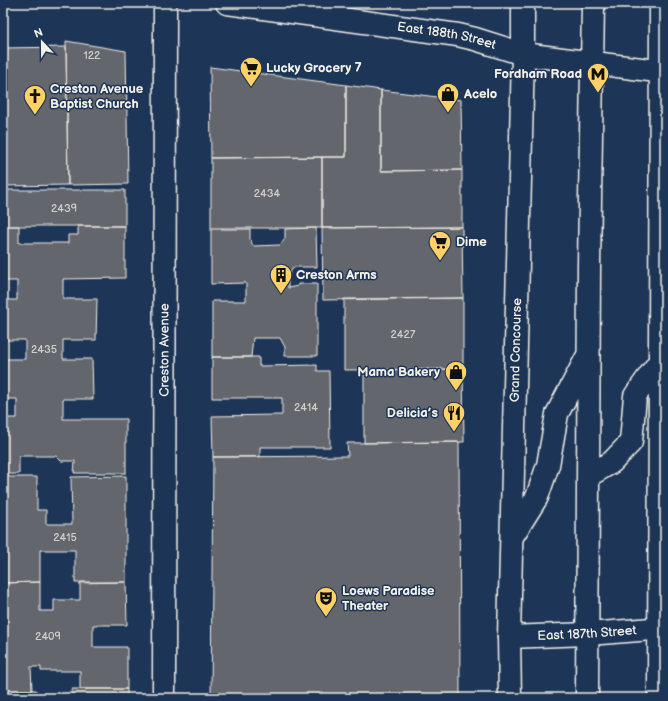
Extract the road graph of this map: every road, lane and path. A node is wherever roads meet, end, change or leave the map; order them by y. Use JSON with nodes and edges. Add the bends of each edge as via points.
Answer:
{"nodes":[{"id":1,"x":165,"y":3,"type":"edge"},
{"id":2,"x":227,"y":3,"type":"edge"},
{"id":3,"x":523,"y":3,"type":"edge"},
{"id":4,"x":593,"y":3,"type":"edge"},
{"id":5,"x":661,"y":3,"type":"edge"},
{"id":6,"x":523,"y":54,"type":"junction"},
{"id":7,"x":592,"y":64,"type":"junction"},
{"id":8,"x":663,"y":72,"type":"edge"},
{"id":9,"x":589,"y":354,"type":"junction"},
{"id":10,"x":660,"y":361,"type":"junction"},
{"id":11,"x":588,"y":476,"type":"junction"},
{"id":12,"x":513,"y":535,"type":"junction"},
{"id":13,"x":662,"y":628,"type":"edge"},
{"id":14,"x":588,"y":634,"type":"junction"},
{"id":15,"x":509,"y":637,"type":"junction"},
{"id":16,"x":164,"y":698,"type":"edge"},
{"id":17,"x":510,"y":698,"type":"edge"},
{"id":18,"x":587,"y":698,"type":"edge"},
{"id":19,"x":659,"y":698,"type":"edge"}],
"edges":[{"from":1,"to":16,"type":"street","name":"Creston Avenue"},
{"from":2,"to":6,"type":"street","name":"East 188th Street","via":[[458,35]]},
{"from":3,"to":6,"type":"street","name":"Grand Concourse"},
{"from":4,"to":7,"type":"street"},
{"from":5,"to":8,"type":"street"},
{"from":6,"to":7,"type":"street","name":"East 188th Street"},
{"from":6,"to":12,"type":"street","name":"Grand Concourse"},
{"from":7,"to":8,"type":"street","name":"East 188th Street"},
{"from":7,"to":9,"type":"street"},
{"from":8,"to":10,"type":"street"},
{"from":9,"to":11,"type":"street"},
{"from":9,"to":12,"type":"street","via":[[557,414],[548,465],[537,497]]},
{"from":10,"to":11,"type":"street","via":[[635,396],[630,442],[612,462]]},
{"from":10,"to":13,"type":"street"},
{"from":11,"to":14,"type":"street"},
{"from":12,"to":15,"type":"street","name":"Grand Concourse"},
{"from":13,"to":14,"type":"street","name":"East 187th Street"},
{"from":13,"to":19,"type":"street"},
{"from":14,"to":15,"type":"street","name":"East 187th Street"},
{"from":14,"to":18,"type":"street"},
{"from":15,"to":17,"type":"street","name":"Grand Concourse"}]}
